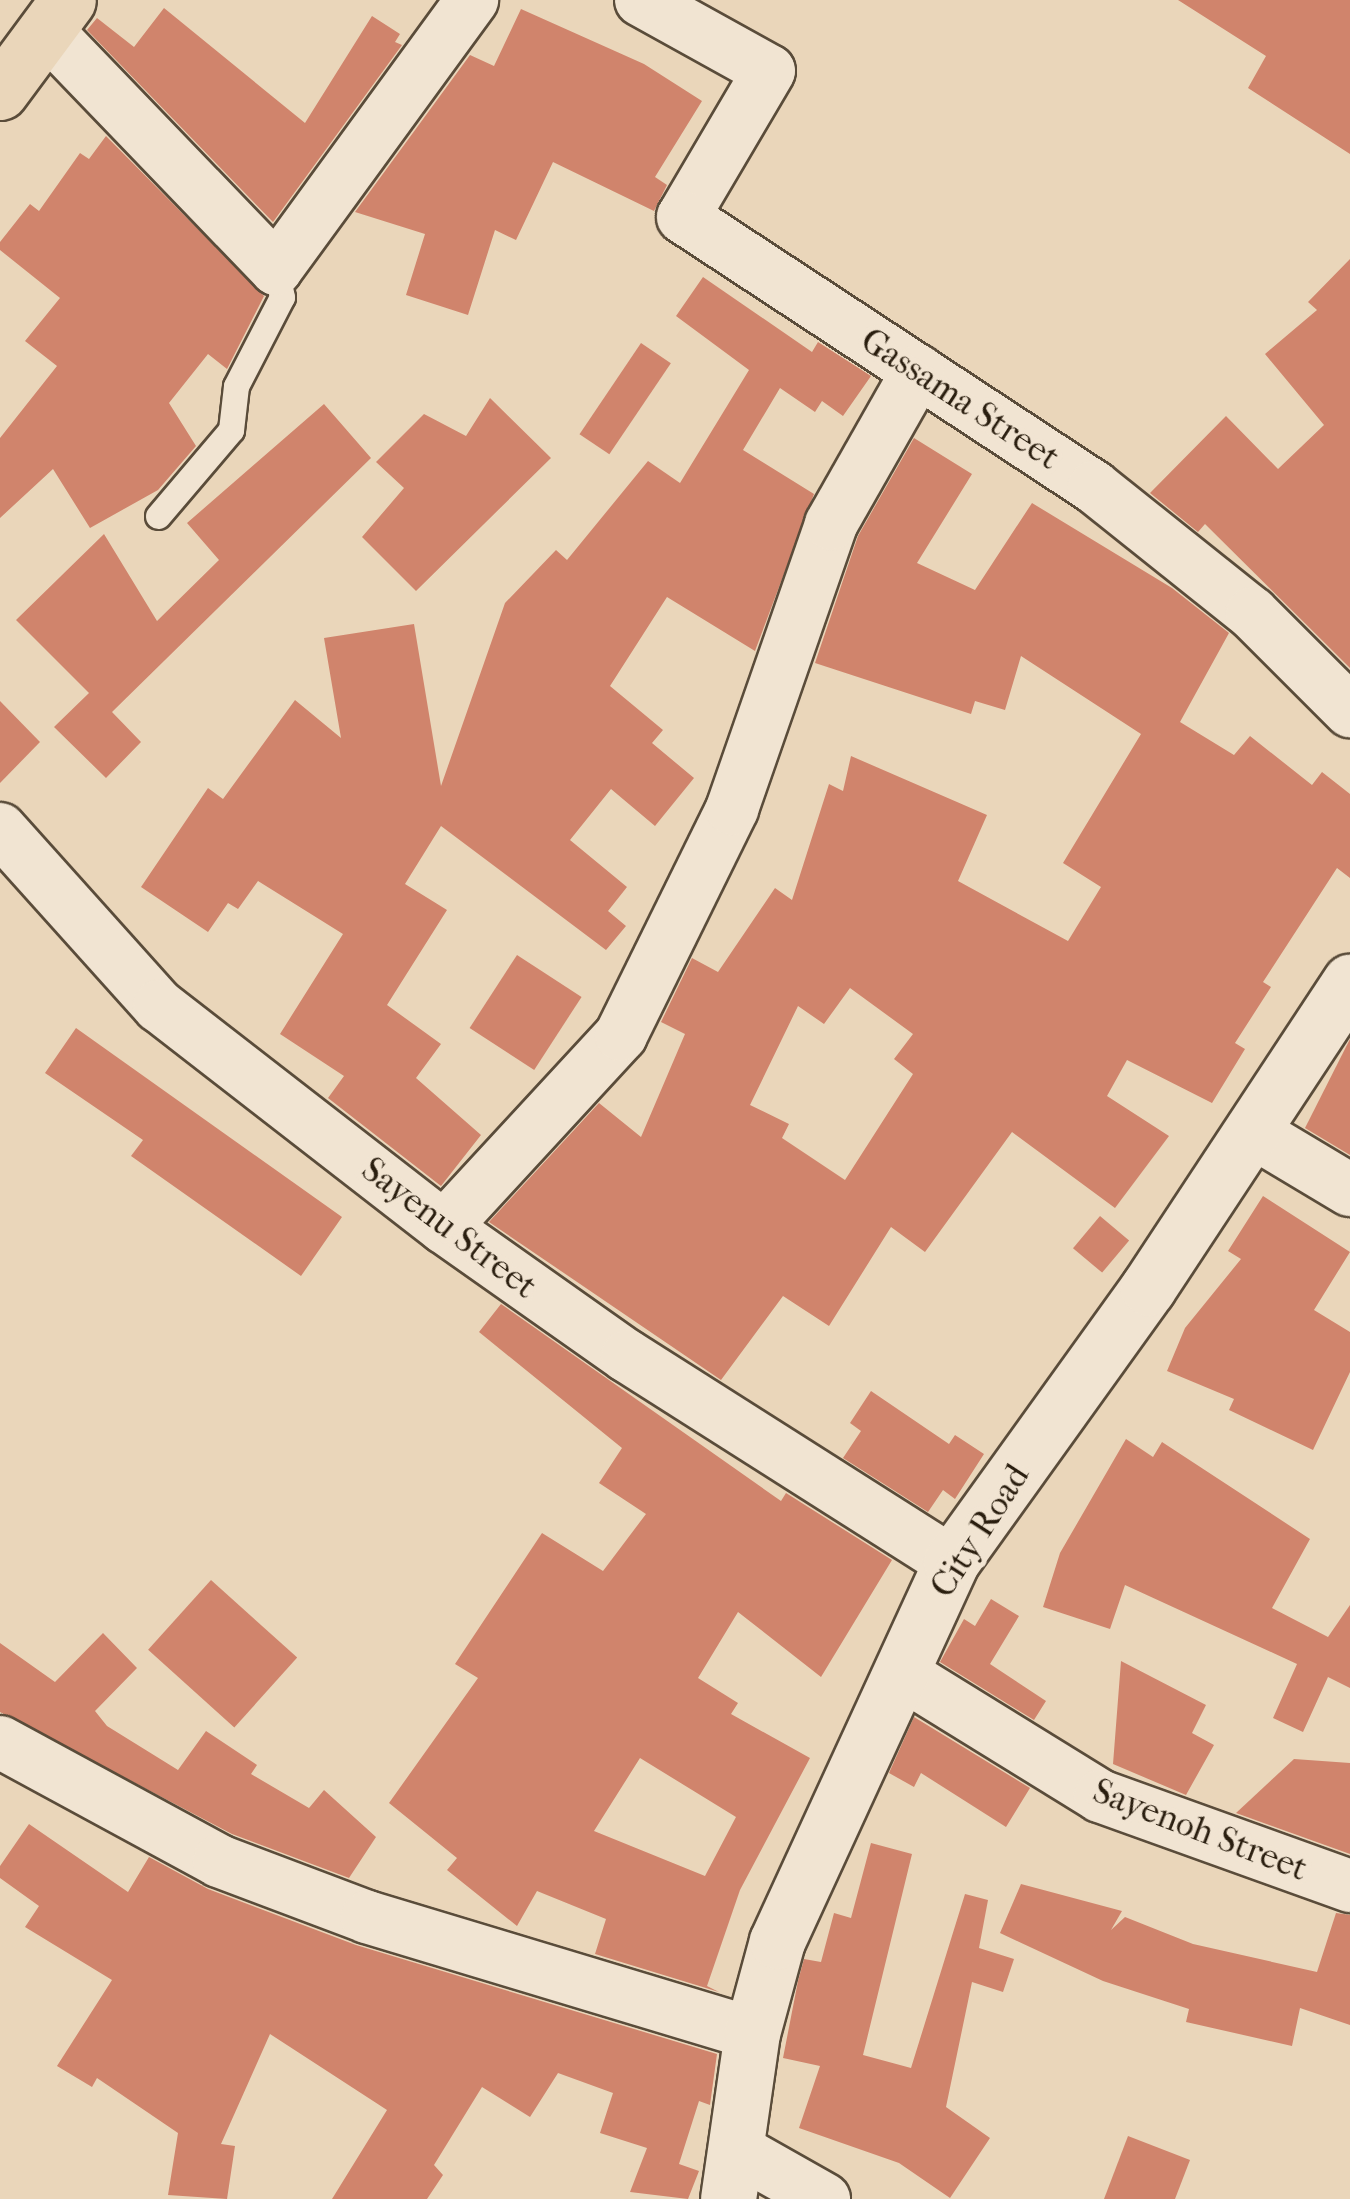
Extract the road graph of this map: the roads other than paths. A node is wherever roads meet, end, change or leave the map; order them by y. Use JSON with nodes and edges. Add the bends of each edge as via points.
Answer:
{"nodes":[{"id":1,"x":472,"y":0,"type":"edge"},
{"id":2,"x":641,"y":0,"type":"edge"},
{"id":3,"x":58,"y":16,"type":"edge"},
{"id":4,"x":0,"y":92,"type":"edge"},
{"id":5,"x":276,"y":269,"type":"junction"},
{"id":6,"x":918,"y":371,"type":"junction"},
{"id":7,"x":158,"y":516,"type":"dead end"},
{"id":8,"x":1350,"y":711,"type":"edge"},
{"id":9,"x":0,"y":829,"type":"edge"},
{"id":10,"x":1350,"y":982,"type":"edge"},
{"id":11,"x":1253,"y":1132,"type":"junction"},
{"id":12,"x":1350,"y":1190,"type":"edge"},
{"id":13,"x":444,"y":1227,"type":"junction"},
{"id":14,"x":952,"y":1562,"type":"junction"},
{"id":15,"x":900,"y":1673,"type":"junction"},
{"id":16,"x":0,"y":1742,"type":"edge"},
{"id":17,"x":1350,"y":1886,"type":"edge"},
{"id":18,"x":752,"y":2033,"type":"junction"},
{"id":19,"x":732,"y":2175,"type":"edge"},
{"id":20,"x":824,"y":2199,"type":"edge"}],
"edges":[{"from":1,"to":5,"type":"street"},
{"from":2,"to":6,"type":"street","name":"Gassama Street","via":[[769,71],[684,216]]},
{"from":3,"to":4,"type":"highway"},
{"from":3,"to":5,"type":"street"},
{"from":5,"to":7,"type":"lane","via":[[282,297],[236,386],[231,430]]},
{"from":6,"to":8,"type":"street","name":"Gassama Street","via":[[1108,498],[1252,612]]},
{"from":6,"to":13,"type":"street","via":[[831,524],[732,809],[620,1035]]},
{"from":9,"to":13,"type":"street","name":"Sayenu Street","via":[[159,1006]]},
{"from":10,"to":11,"type":"main road","name":"City Road"},
{"from":11,"to":12,"type":"street"},
{"from":11,"to":14,"type":"main road","name":"City Road"},
{"from":13,"to":14,"type":"street","name":"Sayenu Street","via":[[627,1356]]},
{"from":14,"to":15,"type":"main road","name":"City Road"},
{"from":15,"to":17,"type":"street","name":"Sayenoh Street","via":[[1100,1796]]},
{"from":15,"to":18,"type":"main road","name":"City Road","via":[[777,1942]]},
{"from":16,"to":18,"type":"street","via":[[220,1861],[367,1917]]},
{"from":18,"to":19,"type":"main road","name":"City Road"},
{"from":19,"to":20,"type":"street"}]}
